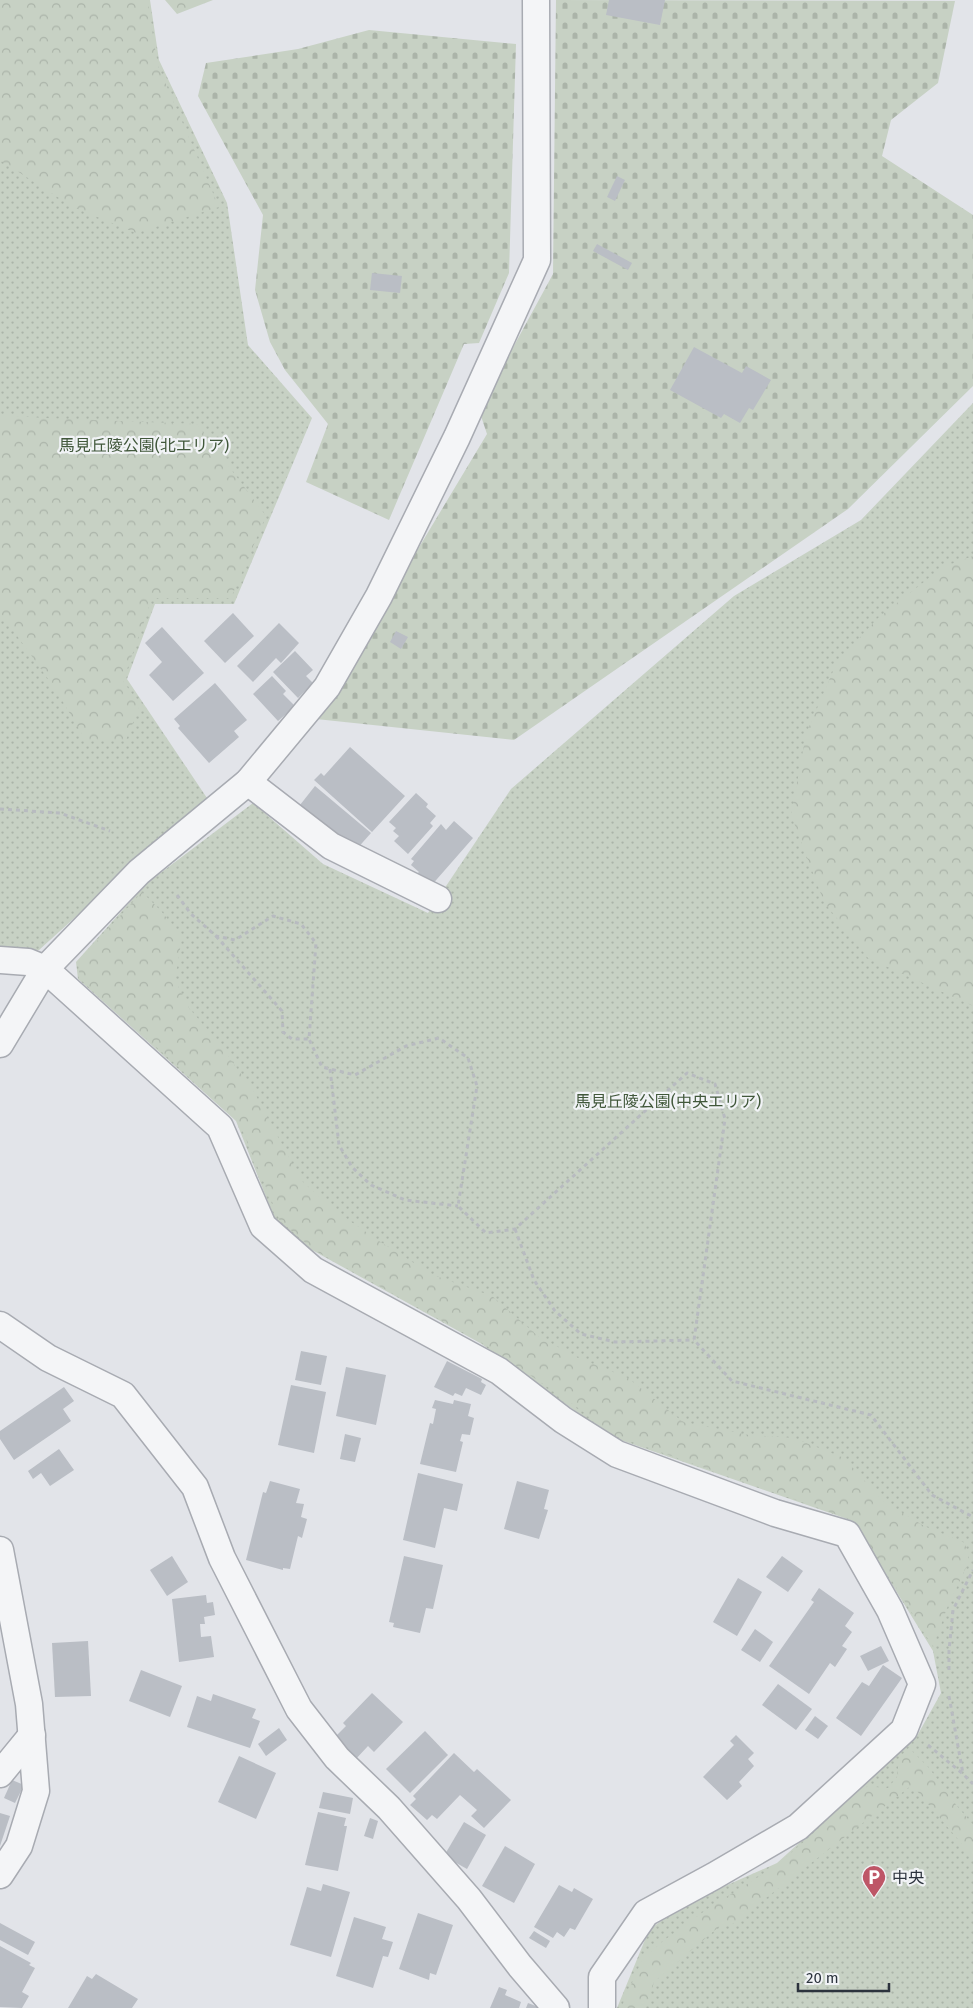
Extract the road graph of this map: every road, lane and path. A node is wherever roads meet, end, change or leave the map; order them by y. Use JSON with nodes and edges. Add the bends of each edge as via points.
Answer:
{"nodes":[{"id":1,"x":536,"y":0,"type":"edge"},
{"id":2,"x":248,"y":782,"type":"junction"},
{"id":3,"x":0,"y":809,"type":"edge"},
{"id":4,"x":110,"y":831,"type":"dead end"},
{"id":5,"x":177,"y":895,"type":"dead end"},
{"id":6,"x":438,"y":899,"type":"dead end"},
{"id":7,"x":216,"y":936,"type":"junction"},
{"id":8,"x":0,"y":960,"type":"edge"},
{"id":9,"x":45,"y":969,"type":"junction"},
{"id":10,"x":309,"y":1039,"type":"junction"},
{"id":11,"x":0,"y":1044,"type":"edge"},
{"id":12,"x":330,"y":1069,"type":"junction"},
{"id":13,"x":458,"y":1206,"type":"junction"},
{"id":14,"x":515,"y":1228,"type":"junction"},
{"id":15,"x":0,"y":1326,"type":"edge"},
{"id":16,"x":694,"y":1340,"type":"junction"},
{"id":17,"x":973,"y":1517,"type":"edge"},
{"id":18,"x":0,"y":1550,"type":"edge"},
{"id":19,"x":973,"y":1570,"type":"edge"},
{"id":20,"x":949,"y":1677,"type":"dead end"},
{"id":21,"x":949,"y":1694,"type":"dead end"},
{"id":22,"x":904,"y":1730,"type":"junction"},
{"id":23,"x":32,"y":1735,"type":"junction"},
{"id":24,"x":0,"y":1774,"type":"edge"},
{"id":25,"x":963,"y":1774,"type":"junction"},
{"id":26,"x":973,"y":1784,"type":"edge"},
{"id":27,"x":0,"y":1875,"type":"edge"},
{"id":28,"x":556,"y":2008,"type":"edge"},
{"id":29,"x":602,"y":2008,"type":"edge"}],
"edges":[{"from":1,"to":2,"type":"street","via":[[537,260],[457,437],[379,596],[327,687]]},
{"from":2,"to":6,"type":"street","via":[[331,846]]},
{"from":2,"to":9,"type":"street","via":[[139,872]]},
{"from":3,"to":4,"type":"path","via":[[60,813]]},
{"from":5,"to":7,"type":"path","via":[[191,914]]},
{"from":7,"to":10,"type":"path","via":[[282,1011],[282,1032],[292,1039]]},
{"from":7,"to":10,"type":"path","via":[[235,940],[273,916],[301,924],[316,943]]},
{"from":8,"to":9,"type":"street","via":[[28,962]]},
{"from":9,"to":11,"type":"street"},
{"from":9,"to":22,"type":"street","via":[[220,1127],[263,1226],[312,1270],[499,1371],[563,1420],[617,1454],[775,1514],[847,1534],[890,1610],[922,1684]]},
{"from":10,"to":12,"type":"path","via":[[322,1067]]},
{"from":12,"to":13,"type":"path","via":[[339,1145],[352,1167],[371,1186],[405,1200]]},
{"from":12,"to":13,"type":"path","via":[[355,1075],[406,1046],[439,1038],[468,1058],[477,1086]]},
{"from":13,"to":14,"type":"path","via":[[486,1233]]},
{"from":14,"to":16,"type":"path","via":[[534,1280],[555,1311],[581,1334],[615,1342]]},
{"from":14,"to":16,"type":"path","via":[[687,1073],[715,1084],[725,1119]]},
{"from":15,"to":28,"type":"street","via":[[48,1358],[123,1395],[195,1487],[222,1558],[299,1709],[337,1758],[389,1808],[469,1899]]},
{"from":16,"to":17,"type":"path","via":[[732,1381],[871,1415],[932,1494]]},
{"from":18,"to":23,"type":"street"},
{"from":19,"to":20,"type":"path","via":[[953,1610]]},
{"from":21,"to":25,"type":"path"},
{"from":22,"to":25,"type":"path"},
{"from":22,"to":29,"type":"street","via":[[798,1827],[646,1914],[602,1977]]},
{"from":23,"to":24,"type":"street"},
{"from":23,"to":27,"type":"street","via":[[36,1791],[19,1846]]},
{"from":25,"to":26,"type":"path"}]}
